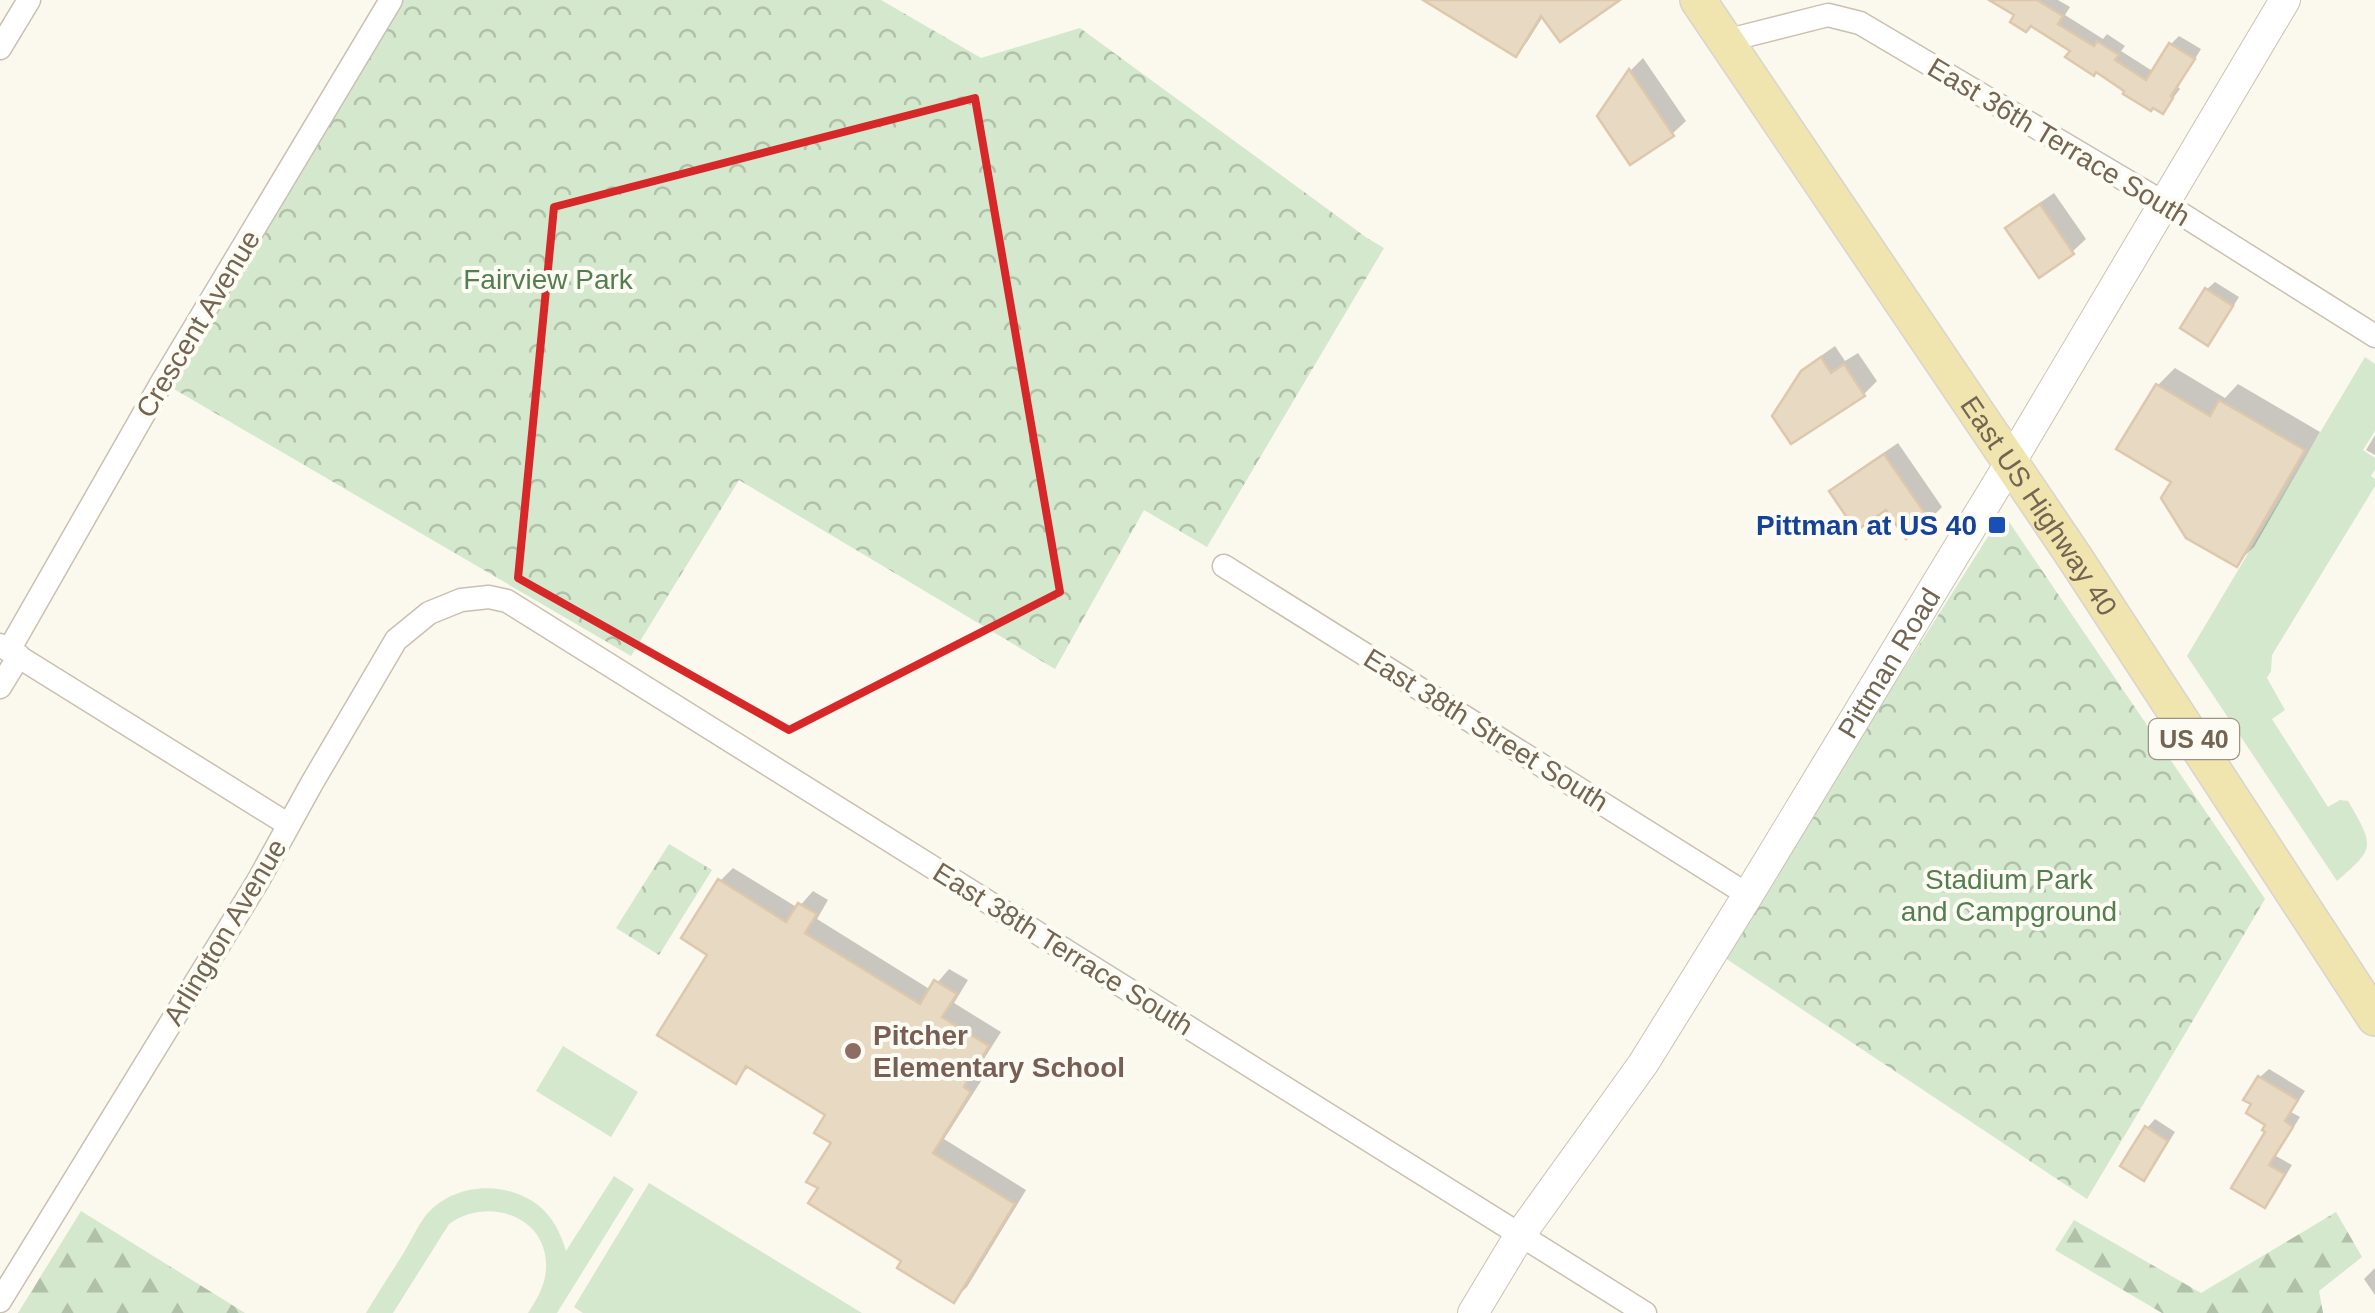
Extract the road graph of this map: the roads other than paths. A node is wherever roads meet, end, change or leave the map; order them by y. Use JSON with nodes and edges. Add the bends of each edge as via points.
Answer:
{"nodes":[{"id":1,"x":30,"y":0,"type":"edge"},
{"id":2,"x":391,"y":0,"type":"edge"},
{"id":3,"x":1698,"y":0,"type":"edge"},
{"id":4,"x":2285,"y":0,"type":"edge"},
{"id":5,"x":1725,"y":41,"type":"junction"},
{"id":6,"x":0,"y":48,"type":"edge"},
{"id":7,"x":2164,"y":203,"type":"junction"},
{"id":8,"x":2375,"y":336,"type":"edge"},
{"id":9,"x":2010,"y":463,"type":"junction"},
{"id":10,"x":1224,"y":566,"type":"dead end"},
{"id":11,"x":478,"y":598,"type":"joint"},
{"id":12,"x":9,"y":650,"type":"edge"},
{"id":13,"x":0,"y":687,"type":"edge"},
{"id":14,"x":288,"y":825,"type":"junction"},
{"id":15,"x":1748,"y":895,"type":"junction"},
{"id":16,"x":2375,"y":1018,"type":"edge"},
{"id":17,"x":1520,"y":1236,"type":"junction"},
{"id":18,"x":0,"y":1301,"type":"edge"},
{"id":19,"x":1473,"y":1313,"type":"edge"},
{"id":20,"x":1646,"y":1313,"type":"edge"}],
"edges":[{"from":1,"to":6,"type":"street"},
{"from":2,"to":12,"type":"street","name":"Crescent Avenue"},
{"from":3,"to":5,"type":"main road","name":"East US Highway 40","number":"US 40"},
{"from":4,"to":7,"type":"street","name":"Pittman Road"},
{"from":5,"to":7,"type":"street","name":"East 36th Terrace South","via":[[1828,15],[1860,23]]},
{"from":5,"to":9,"type":"main road","name":"East US Highway 40","number":"US 40"},
{"from":7,"to":8,"type":"street","name":"East 36th Terrace South"},
{"from":7,"to":9,"type":"street","name":"Pittman Road"},
{"from":9,"to":15,"type":"street","name":"Pittman Road"},
{"from":9,"to":16,"type":"main road","name":"East US Highway 40","number":"US 40"},
{"from":10,"to":15,"type":"street","name":"East 38th Street South"},
{"from":11,"to":14,"type":"street","name":"Arlington Avenue","via":[[429,613],[396,640]]},
{"from":11,"to":17,"type":"street","name":"East 38th Terrace South","via":[[507,601]]},
{"from":12,"to":13,"type":"street","name":"Crescent Avenue"},
{"from":12,"to":14,"type":"street"},
{"from":14,"to":18,"type":"street","name":"Arlington Avenue"},
{"from":15,"to":17,"type":"street","name":"Pittman Road","via":[[1643,1064]]},
{"from":17,"to":19,"type":"street","name":"Pittman Road"},
{"from":17,"to":20,"type":"street","name":"East 38th Terrace South"}]}
